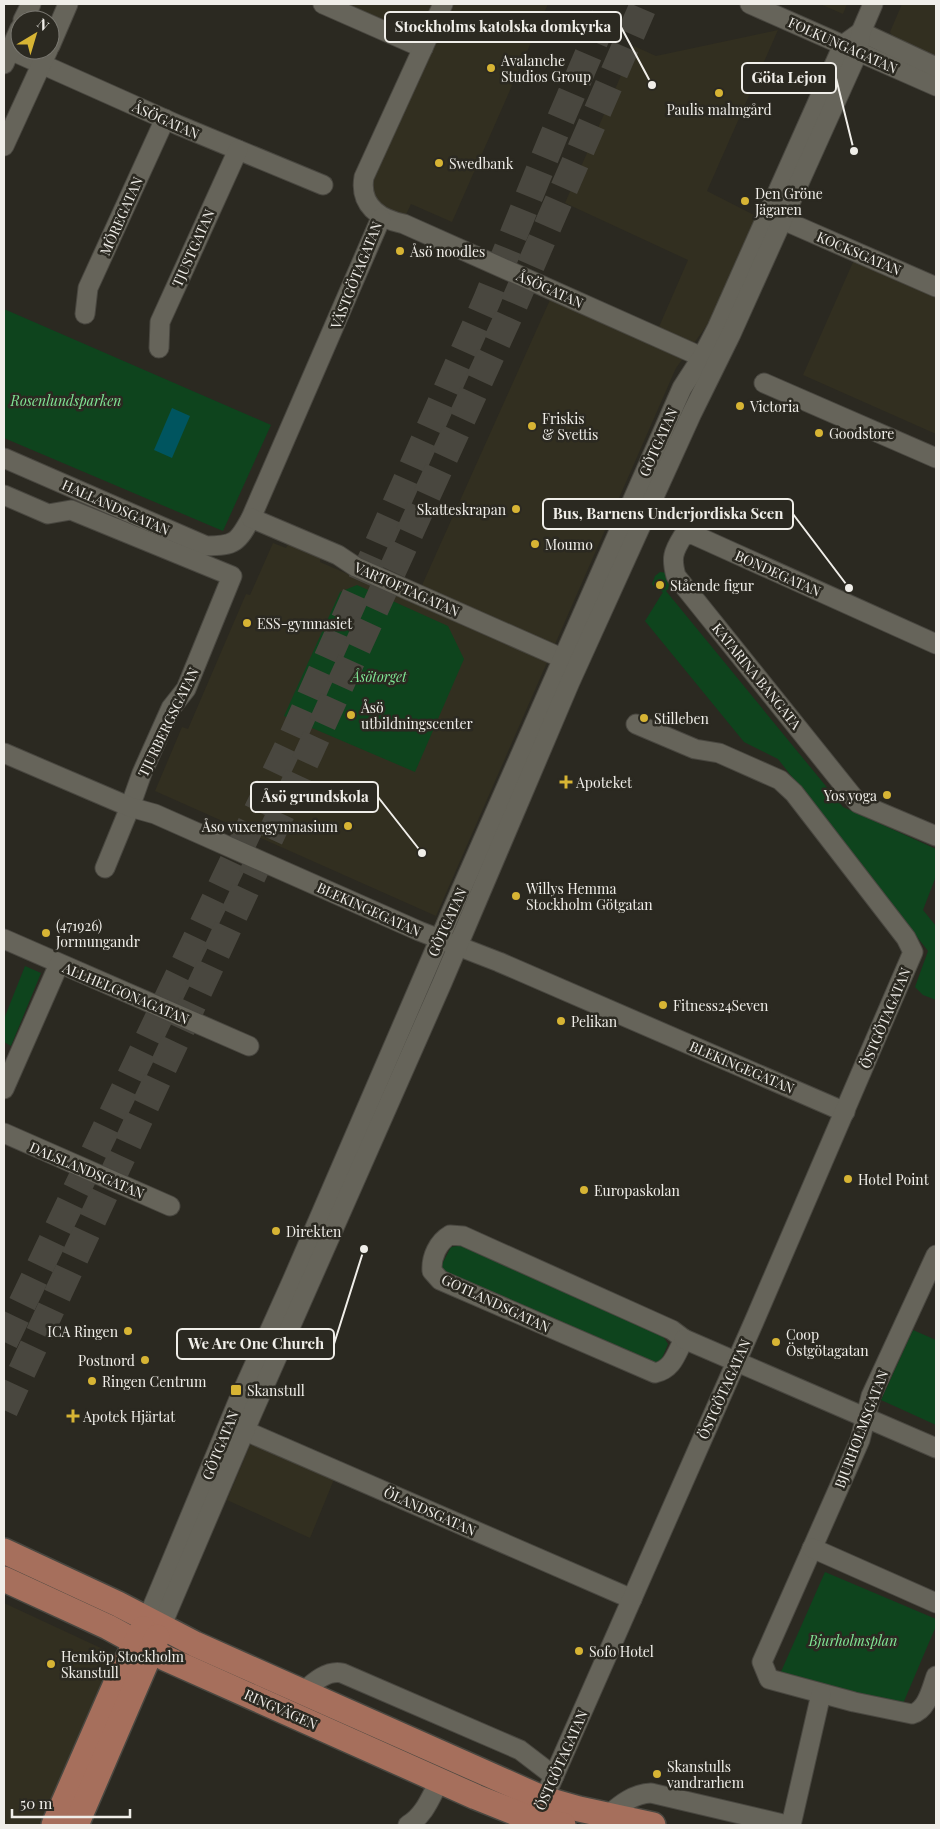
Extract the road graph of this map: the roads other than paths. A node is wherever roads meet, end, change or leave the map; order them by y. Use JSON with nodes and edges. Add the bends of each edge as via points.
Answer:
{"nodes":[{"id":1,"x":68,"y":4,"type":"edge"},
{"id":2,"x":323,"y":4,"type":"edge"},
{"id":3,"x":443,"y":4,"type":"edge"},
{"id":4,"x":750,"y":4,"type":"edge"},
{"id":5,"x":874,"y":4,"type":"edge"},
{"id":6,"x":60,"y":23,"type":"edge"},
{"id":7,"x":861,"y":32,"type":"junction"},
{"id":8,"x":423,"y":48,"type":"junction"},
{"id":9,"x":851,"y":48,"type":"junction"},
{"id":10,"x":44,"y":60,"type":"edge"},
{"id":11,"x":51,"y":60,"type":"edge"},
{"id":12,"x":936,"y":67,"type":"edge"},
{"id":13,"x":936,"y":86,"type":"edge"},
{"id":14,"x":165,"y":119,"type":"junction"},
{"id":15,"x":4,"y":146,"type":"edge"},
{"id":16,"x":238,"y":150,"type":"junction"},
{"id":17,"x":324,"y":186,"type":"dead end"},
{"id":18,"x":381,"y":218,"type":"junction"},
{"id":19,"x":782,"y":220,"type":"junction"},
{"id":20,"x":936,"y":287,"type":"edge"},
{"id":21,"x":85,"y":314,"type":"dead end"},
{"id":22,"x":159,"y":348,"type":"dead end"},
{"id":23,"x":710,"y":360,"type":"junction"},
{"id":24,"x":764,"y":383,"type":"dead end"},
{"id":25,"x":4,"y":458,"type":"edge"},
{"id":26,"x":936,"y":458,"type":"edge"},
{"id":27,"x":4,"y":495,"type":"edge"},
{"id":28,"x":251,"y":518,"type":"junction"},
{"id":29,"x":231,"y":543,"type":"joint"},
{"id":30,"x":678,"y":544,"type":"joint"},
{"id":31,"x":232,"y":576,"type":"joint"},
{"id":32,"x":936,"y":644,"type":"edge"},
{"id":33,"x":564,"y":659,"type":"junction"},
{"id":34,"x":636,"y":724,"type":"dead end"},
{"id":35,"x":4,"y":753,"type":"edge"},
{"id":36,"x":130,"y":807,"type":"junction"},
{"id":37,"x":936,"y":836,"type":"edge"},
{"id":38,"x":105,"y":868,"type":"dead end"},
{"id":39,"x":4,"y":939,"type":"edge"},
{"id":40,"x":439,"y":939,"type":"junction"},
{"id":41,"x":457,"y":946,"type":"junction"},
{"id":42,"x":59,"y":964,"type":"junction"},
{"id":43,"x":249,"y":1046,"type":"dead end"},
{"id":44,"x":4,"y":1089,"type":"edge"},
{"id":45,"x":845,"y":1112,"type":"junction"},
{"id":46,"x":4,"y":1133,"type":"edge"},
{"id":47,"x":170,"y":1206,"type":"dead end"},
{"id":48,"x":936,"y":1255,"type":"edge"},
{"id":49,"x":684,"y":1339,"type":"junction"},
{"id":50,"x":736,"y":1362,"type":"junction"},
{"id":51,"x":865,"y":1417,"type":"junction"},
{"id":52,"x":237,"y":1427,"type":"junction"},
{"id":53,"x":936,"y":1448,"type":"edge"},
{"id":54,"x":812,"y":1548,"type":"junction"},
{"id":55,"x":4,"y":1552,"type":"edge"},
{"id":56,"x":4,"y":1579,"type":"edge"},
{"id":57,"x":632,"y":1599,"type":"junction"},
{"id":58,"x":936,"y":1603,"type":"edge"},
{"id":59,"x":154,"y":1623,"type":"junction"},
{"id":60,"x":144,"y":1647,"type":"junction"},
{"id":61,"x":936,"y":1676,"type":"edge"},
{"id":62,"x":304,"y":1691,"type":"junction"},
{"id":63,"x":820,"y":1694,"type":"junction"},
{"id":64,"x":452,"y":1758,"type":"junction"},
{"id":65,"x":554,"y":1776,"type":"junction"},
{"id":66,"x":440,"y":1780,"type":"junction"},
{"id":67,"x":537,"y":1815,"type":"edge"},
{"id":68,"x":608,"y":1815,"type":"junction"},
{"id":69,"x":54,"y":1825,"type":"edge"},
{"id":70,"x":76,"y":1825,"type":"edge"},
{"id":71,"x":408,"y":1825,"type":"edge"},
{"id":72,"x":563,"y":1825,"type":"edge"},
{"id":73,"x":652,"y":1825,"type":"edge"},
{"id":74,"x":787,"y":1825,"type":"edge"},
{"id":75,"x":791,"y":1825,"type":"edge"}],
"edges":[{"from":1,"to":6,"type":"street"},
{"from":2,"to":8,"type":"street"},
{"from":3,"to":8,"type":"street","name":"VÄSTGÖTAGATAN"},
{"from":4,"to":9,"type":"street","name":"FOLKUNGAGATAN"},
{"from":5,"to":7,"type":"street","name":"GÖTGATAN"},
{"from":7,"to":9,"type":"street","name":"GÖTGATAN"},
{"from":7,"to":12,"type":"street","name":"FOLKUNGAGATAN"},
{"from":8,"to":18,"type":"street","name":"VÄSTGÖTAGATAN","via":[[364,177],[363,186],[369,204]]},
{"from":9,"to":13,"type":"street","name":"FOLKUNGAGATAN"},
{"from":9,"to":19,"type":"street","name":"GÖTGATAN"},
{"from":9,"to":23,"type":"street","name":"GÖTGATAN","via":[[717,328]]},
{"from":10,"to":15,"type":"street"},
{"from":11,"to":14,"type":"street","name":"ÅSÖGATAN"},
{"from":14,"to":16,"type":"street","name":"ÅSÖGATAN"},
{"from":14,"to":21,"type":"street","name":"MÖREGATAN","via":[[88,288]]},
{"from":16,"to":17,"type":"street","name":"ÅSÖGATAN"},
{"from":16,"to":22,"type":"street","name":"TJUSTGATAN","via":[[160,322]]},
{"from":18,"to":23,"type":"street","name":"ÅSÖGATAN","via":[[404,224]]},
{"from":18,"to":28,"type":"street","name":"VÄSTGÖTAGATAN"},
{"from":19,"to":20,"type":"street","name":"KOCKSGATAN"},
{"from":19,"to":23,"type":"street","name":"GÖTGATAN"},
{"from":23,"to":33,"type":"street","name":"GÖTGATAN","via":[[682,388]]},
{"from":23,"to":41,"type":"street","name":"GÖTGATAN","via":[[688,420],[570,682]]},
{"from":24,"to":26,"type":"street"},
{"from":25,"to":29,"type":"street","name":"HALLANDSGATAN","via":[[206,546]]},
{"from":27,"to":31,"type":"street","name":"HALLANDSGATAN","via":[[48,514],[70,510]]},
{"from":28,"to":29,"type":"street","name":"VÄSTGÖTAGATAN","via":[[240,539]]},
{"from":28,"to":33,"type":"street","name":"VARTOFTAGATAN"},
{"from":30,"to":32,"type":"street","name":"BONDEGATAN","via":[[683,536],[692,534]]},
{"from":30,"to":37,"type":"street","name":"KATARINA BANGATA","via":[[672,562],[676,576],[858,803]]},
{"from":31,"to":36,"type":"street","name":"TJURBERGSGATAN","via":[[186,689],[171,708]]},
{"from":33,"to":40,"type":"street","name":"GÖTGATAN"},
{"from":34,"to":45,"type":"street","name":"ÖSTGÖTAGATAN","via":[[695,749],[719,753],[780,780],[794,793],[906,938],[912,952]]},
{"from":35,"to":36,"type":"street","name":"BLEKINGEGATAN"},
{"from":36,"to":38,"type":"street","name":"TJURBERGSGATAN"},
{"from":36,"to":40,"type":"street","name":"BLEKINGEGATAN","via":[[155,814]]},
{"from":39,"to":42,"type":"street","name":"ALLHELGONAGATAN"},
{"from":40,"to":41,"type":"street","name":"BLEKINGEGATAN"},
{"from":40,"to":52,"type":"street","name":"GÖTGATAN","via":[[292,1281]]},
{"from":41,"to":45,"type":"street","name":"BLEKINGEGATAN"},
{"from":41,"to":52,"type":"street","name":"GÖTGATAN"},
{"from":42,"to":43,"type":"street","name":"ALLHELGONAGATAN"},
{"from":42,"to":44,"type":"street"},
{"from":45,"to":50,"type":"street","name":"ÖSTGÖTAGATAN"},
{"from":46,"to":47,"type":"street","name":"DALSLANDSGATAN"},
{"from":48,"to":51,"type":"street","name":"BJURHOLMSGATAN","via":[[870,1396]]},
{"from":49,"to":49,"type":"street","name":"GOTLANDSGATAN","via":[[672,1330],[463,1236],[450,1235],[442,1240],[432,1262],[432,1271],[440,1280],[655,1373],[670,1366]]},
{"from":49,"to":50,"type":"street","name":"GOTLANDSGATAN"},
{"from":50,"to":51,"type":"street","name":"GOTLANDSGATAN"},
{"from":50,"to":57,"type":"street","name":"ÖSTGÖTAGATAN"},
{"from":51,"to":53,"type":"street","name":"GOTLANDSGATAN"},
{"from":51,"to":54,"type":"street","name":"BJURHOLMSGATAN","via":[[860,1440]]},
{"from":52,"to":57,"type":"street","name":"ÖLANDSGATAN"},
{"from":52,"to":59,"type":"street","name":"GÖTGATAN"},
{"from":54,"to":58,"type":"street"},
{"from":54,"to":63,"type":"street","via":[[762,1662],[769,1679]]},
{"from":55,"to":59,"type":"main road","name":"RINGVÄGEN"},
{"from":56,"to":60,"type":"main road","name":"RINGVÄGEN"},
{"from":57,"to":65,"type":"street","name":"ÖSTGÖTAGATAN"},
{"from":59,"to":60,"type":"main road","name":"GÖTGATAN"},
{"from":59,"to":62,"type":"main road","name":"RINGVÄGEN"},
{"from":60,"to":66,"type":"main road","name":"RINGVÄGEN"},
{"from":60,"to":69,"type":"main road","name":"GÖTGATAN","via":[[121,1672]]},
{"from":60,"to":70,"type":"main road","name":"GÖTGATAN"},
{"from":61,"to":63,"type":"street","via":[[923,1708],[912,1714]]},
{"from":62,"to":64,"type":"main road","name":"RINGVÄGEN"},
{"from":62,"to":65,"type":"street","name":"RINGVÄGEN","via":[[322,1677],[342,1673],[520,1750]]},
{"from":63,"to":75,"type":"street"},
{"from":64,"to":66,"type":"main road"},
{"from":64,"to":67,"type":"main road","name":"RINGVÄGEN"},
{"from":65,"to":67,"type":"street","name":"ÖSTGÖTAGATAN"},
{"from":66,"to":67,"type":"main road","name":"RINGVÄGEN"},
{"from":66,"to":71,"type":"street","via":[[427,1807]]},
{"from":67,"to":68,"type":"main road","name":"RINGVÄGEN"},
{"from":67,"to":72,"type":"main road","name":"RINGVÄGEN"},
{"from":68,"to":73,"type":"main road","name":"RINGVÄGEN"},
{"from":68,"to":74,"type":"street","via":[[625,1801],[651,1793]]}]}
